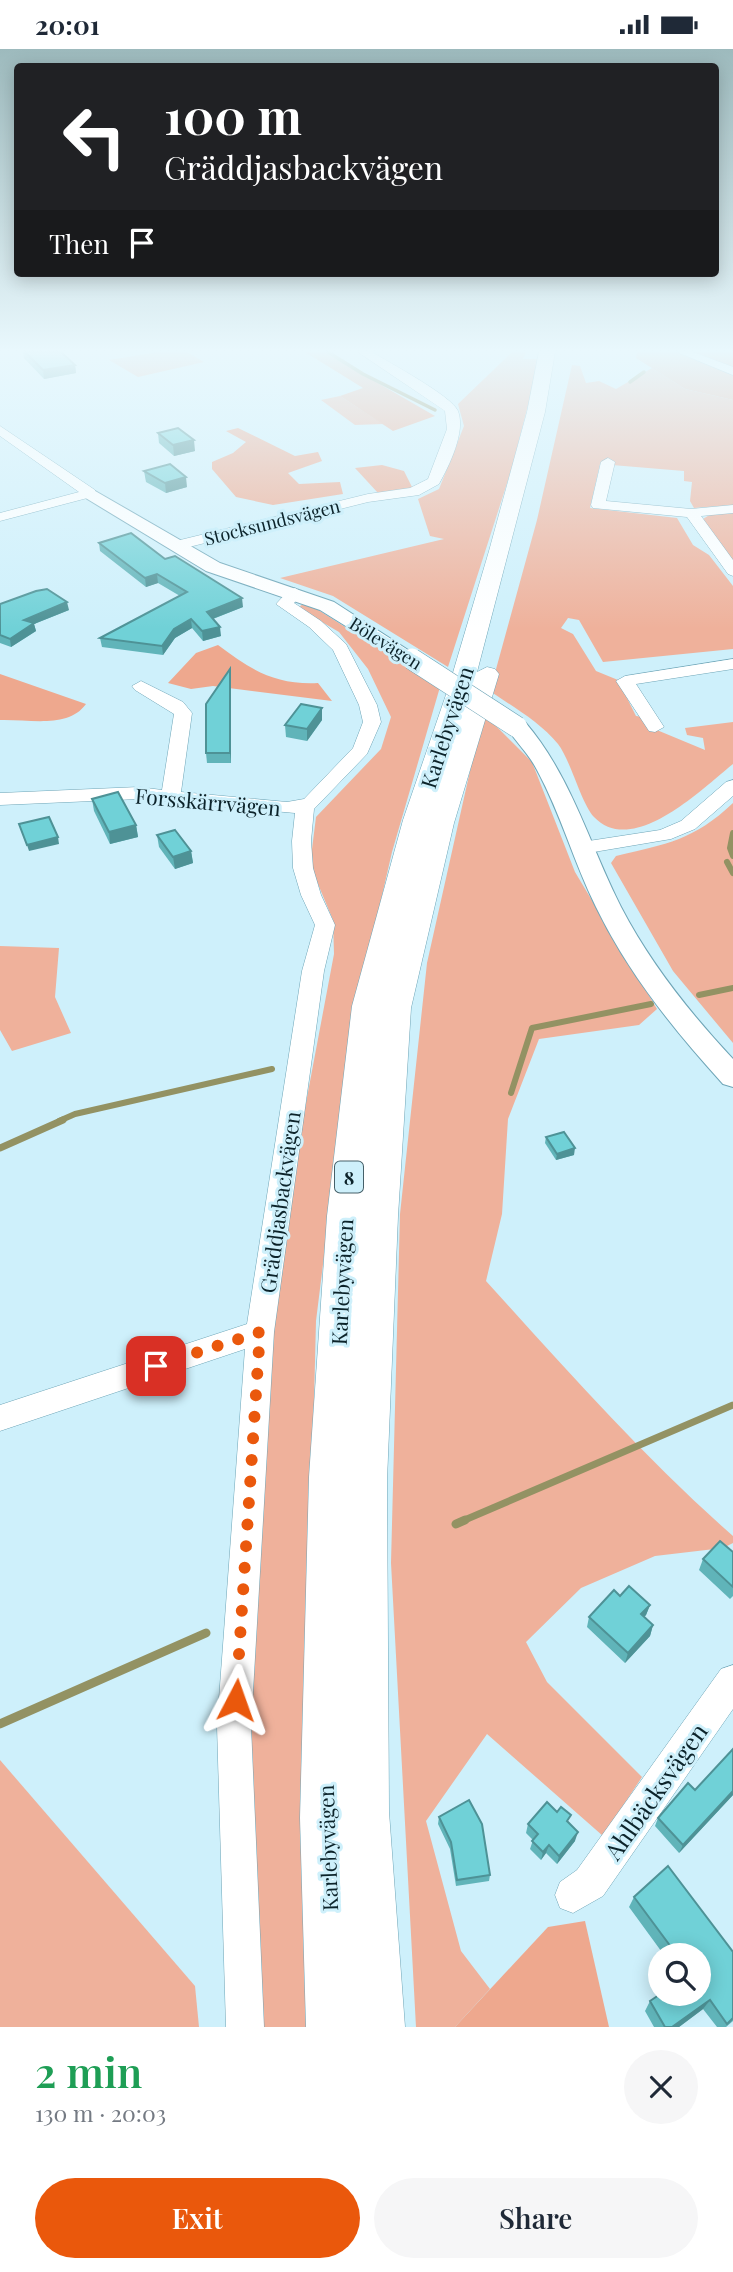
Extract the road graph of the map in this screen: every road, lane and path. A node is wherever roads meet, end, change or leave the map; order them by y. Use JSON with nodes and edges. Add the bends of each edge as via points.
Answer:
{"nodes":[{"id":1,"x":19,"y":444,"type":"edge"},
{"id":2,"x":448,"y":444,"type":"edge"},
{"id":3,"x":527,"y":444,"type":"edge"},
{"id":4,"x":546,"y":444,"type":"edge"},
{"id":5,"x":608,"y":461,"type":"dead end"},
{"id":6,"x":90,"y":493,"type":"junction"},
{"id":7,"x":733,"y":509,"type":"edge"},
{"id":8,"x":691,"y":513,"type":"junction"},
{"id":9,"x":0,"y":517,"type":"edge"},
{"id":10,"x":177,"y":545,"type":"junction"},
{"id":11,"x":733,"y":571,"type":"edge"},
{"id":12,"x":295,"y":593,"type":"junction"},
{"id":13,"x":733,"y":664,"type":"edge"},
{"id":14,"x":141,"y":686,"type":"dead end"},
{"id":15,"x":655,"y":727,"type":"dead end"},
{"id":16,"x":733,"y":786,"type":"edge"},
{"id":17,"x":171,"y":796,"type":"junction"},
{"id":18,"x":0,"y":799,"type":"edge"},
{"id":19,"x":305,"y":807,"type":"junction"},
{"id":20,"x":582,"y":848,"type":"junction"},
{"id":21,"x":733,"y":1077,"type":"edge"},
{"id":22,"x":260,"y":1332,"type":"junction"},
{"id":23,"x":0,"y":1418,"type":"edge"},
{"id":24,"x":733,"y":1681,"type":"edge"},
{"id":25,"x":573,"y":1895,"type":"dead end"},
{"id":26,"x":244,"y":2027,"type":"edge"},
{"id":27,"x":334,"y":2027,"type":"edge"},
{"id":28,"x":378,"y":2027,"type":"edge"}],
"edges":[{"from":1,"to":6,"type":"street","name":"Bölevägen"},
{"from":2,"to":10,"type":"street","name":"Stocksundsvägen","via":[[434,481],[414,492],[368,498]]},
{"from":3,"to":27,"type":"highway","name":"Karlebyvägen","number":"8","via":[[366,1006],[345,1216],[330,1477],[324,1818]]},
{"from":4,"to":28,"type":"highway","name":"Karlebyvägen","number":"8","via":[[483,690],[440,823],[396,1008],[366,1480],[365,1812]]},
{"from":5,"to":8,"type":"street","via":[[598,505]]},
{"from":6,"to":9,"type":"street"},
{"from":6,"to":10,"type":"main road","name":"Bölevägen"},
{"from":7,"to":8,"type":"street"},
{"from":8,"to":11,"type":"street"},
{"from":10,"to":12,"type":"main road","name":"Bölevägen","via":[[213,567]]},
{"from":12,"to":19,"type":"street","name":"Forsskärrvägen","via":[[284,604],[340,647],[372,722],[361,750]]},
{"from":12,"to":20,"type":"main road","name":"Bölevägen","bridge":true,"via":[[327,606],[517,727],[556,785]]},
{"from":13,"to":15,"type":"street","via":[[625,681]]},
{"from":14,"to":17,"type":"street","via":[[183,713]]},
{"from":16,"to":20,"type":"street","via":[[688,825],[664,835]]},
{"from":17,"to":18,"type":"street","name":"Forsskärrvägen","via":[[139,793]]},
{"from":17,"to":19,"type":"street","name":"Forsskärrvägen"},
{"from":19,"to":22,"type":"street","name":"Gräddjasbackvägen","via":[[306,887],[325,925],[313,971]]},
{"from":20,"to":21,"type":"main road","name":"Bölevägen","via":[[609,908],[643,966]]},
{"from":22,"to":23,"type":"street"},
{"from":22,"to":26,"type":"street","name":"Gräddjasbackvägen","via":[[234,1726]]},
{"from":24,"to":25,"type":"street","name":"Ahlbäcksvägen","via":[[590,1883]]}]}
